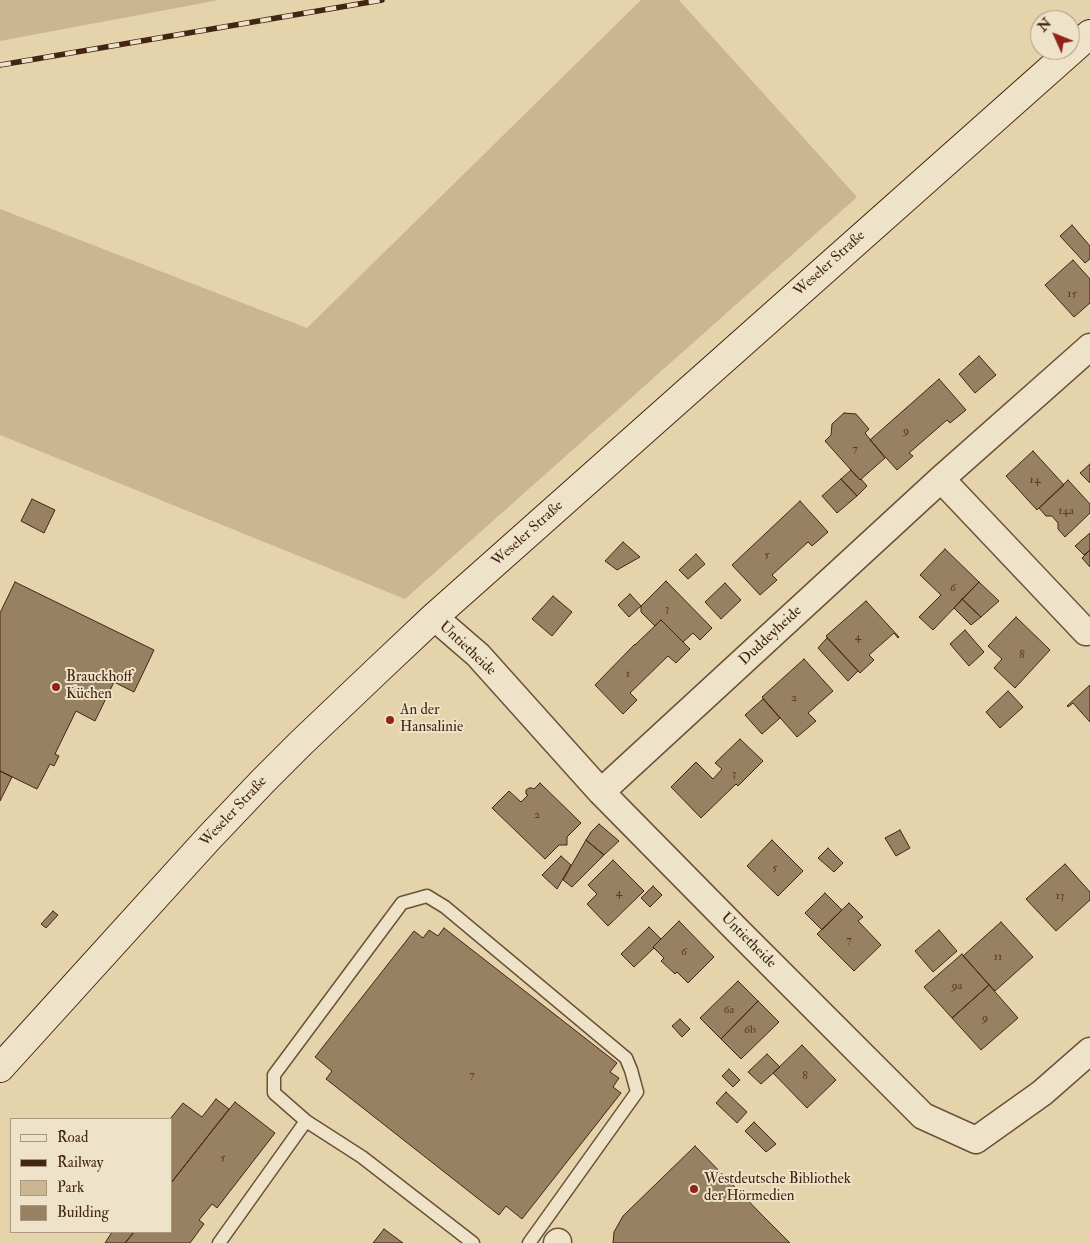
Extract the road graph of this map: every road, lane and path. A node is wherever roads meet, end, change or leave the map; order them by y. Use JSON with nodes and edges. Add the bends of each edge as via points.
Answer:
{"nodes":[{"id":1,"x":1090,"y":34,"type":"edge"},
{"id":2,"x":1090,"y":347,"type":"edge"},
{"id":3,"x":941,"y":479,"type":"junction"},
{"id":4,"x":434,"y":617,"type":"junction"},
{"id":5,"x":1086,"y":632,"type":"dead end"},
{"id":6,"x":601,"y":792,"type":"junction"},
{"id":7,"x":1090,"y":1051,"type":"edge"},
{"id":8,"x":0,"y":1068,"type":"edge"},
{"id":9,"x":306,"y":1121,"type":"junction"},
{"id":10,"x":219,"y":1243,"type":"edge"},
{"id":11,"x":473,"y":1243,"type":"edge"},
{"id":12,"x":529,"y":1243,"type":"edge"}],
"edges":[{"from":1,"to":4,"type":"main road","name":"Weseler Straße"},
{"from":2,"to":3,"type":"street","name":"Duddeyheide"},
{"from":3,"to":5,"type":"street"},
{"from":3,"to":6,"type":"street","name":"Duddeyheide"},
{"from":4,"to":6,"type":"street","name":"Untietheide","via":[[478,655]]},
{"from":4,"to":8,"type":"main road","name":"Weseler Straße","via":[[263,781]]},
{"from":6,"to":7,"type":"street","name":"Untietheide","via":[[923,1116],[976,1140],[1042,1093]]},
{"from":9,"to":10,"type":"lane"},
{"from":9,"to":11,"type":"lane","via":[[362,1157]]},
{"from":9,"to":12,"type":"lane","via":[[274,1092],[274,1075],[402,903],[427,896],[626,1058],[631,1070],[637,1092]]}]}
